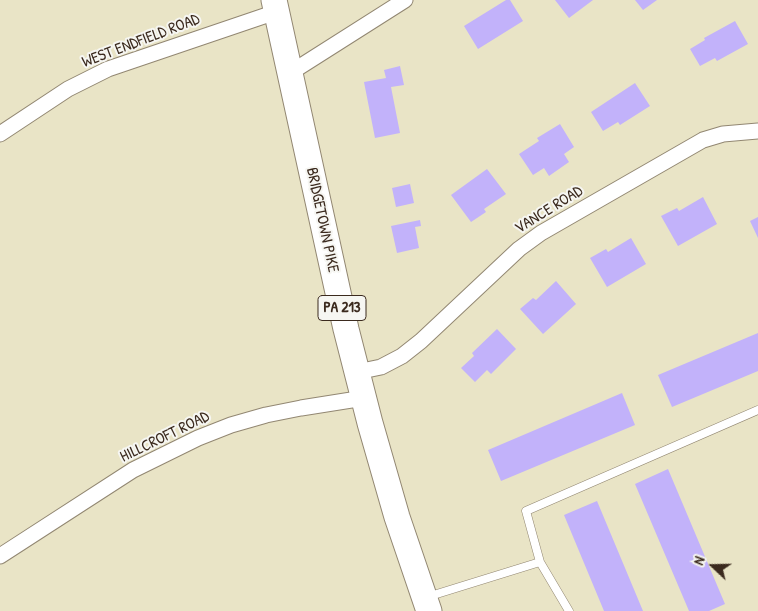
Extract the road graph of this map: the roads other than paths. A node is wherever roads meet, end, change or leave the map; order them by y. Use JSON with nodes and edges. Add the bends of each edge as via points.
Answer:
{"nodes":[{"id":1,"x":405,"y":0,"type":"edge"},
{"id":2,"x":275,"y":6,"type":"edge"},
{"id":3,"x":290,"y":73,"type":"junction"},
{"id":4,"x":1,"y":131,"type":"edge"},
{"id":5,"x":758,"y":131,"type":"edge"},
{"id":6,"x":357,"y":372,"type":"junction"},
{"id":7,"x":364,"y":398,"type":"junction"},
{"id":8,"x":758,"y":410,"type":"edge"},
{"id":9,"x":0,"y":556,"type":"edge"},
{"id":10,"x":540,"y":562,"type":"junction"},
{"id":11,"x":427,"y":604,"type":"edge"},
{"id":12,"x":569,"y":611,"type":"edge"}],
"edges":[{"from":1,"to":3,"type":"street"},
{"from":2,"to":3,"type":"main road","name":"BRIDGETOWN PIKE","number":"PA 213"},
{"from":2,"to":4,"type":"street","name":"WEST ENDFIELD ROAD","via":[[108,69],[68,89]]},
{"from":3,"to":6,"type":"main road","name":"BRIDGETOWN PIKE","number":"PA 213"},
{"from":5,"to":6,"type":"street","name":"VANCE ROAD","via":[[723,134],[703,140],[541,233],[519,249],[422,342],[380,366]]},
{"from":6,"to":7,"type":"main road","name":"BRIDGETOWN PIKE","number":"PA 213"},
{"from":7,"to":9,"type":"street","name":"HILLCROFT ROAD","via":[[266,415],[198,438],[133,470]]},
{"from":7,"to":11,"type":"main road","name":"BRIDGETOWN PIKE","number":"PA 213","via":[[397,516]]},
{"from":8,"to":10,"type":"lane","via":[[526,512]]},
{"from":10,"to":11,"type":"lane"},
{"from":10,"to":12,"type":"lane"}]}
